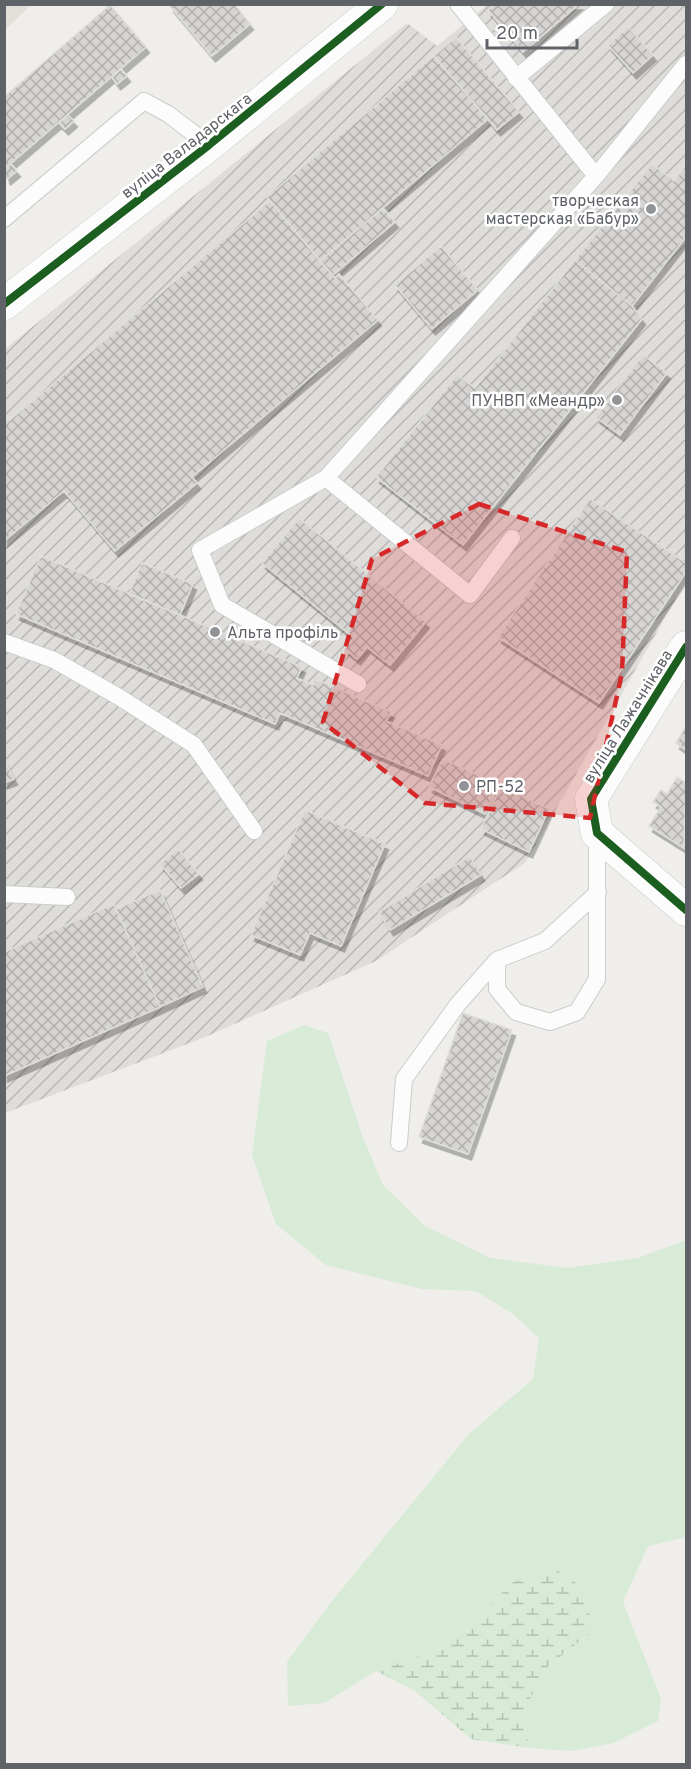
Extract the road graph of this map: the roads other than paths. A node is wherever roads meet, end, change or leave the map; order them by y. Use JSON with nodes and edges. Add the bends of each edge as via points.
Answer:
{"nodes":[{"id":1,"x":382,"y":4,"type":"edge"},
{"id":2,"x":458,"y":4,"type":"edge"},
{"id":3,"x":606,"y":4,"type":"edge"},
{"id":4,"x":687,"y":64,"type":"edge"},
{"id":5,"x":516,"y":78,"type":"junction"},
{"id":6,"x":208,"y":146,"type":"junction"},
{"id":7,"x":596,"y":176,"type":"junction"},
{"id":8,"x":4,"y":219,"type":"edge"},
{"id":9,"x":4,"y":304,"type":"edge"},
{"id":10,"x":326,"y":478,"type":"junction"},
{"id":11,"x":512,"y":538,"type":"dead end"},
{"id":12,"x":4,"y":642,"type":"edge"},
{"id":13,"x":687,"y":647,"type":"edge"},
{"id":14,"x":358,"y":684,"type":"dead end"},
{"id":15,"x":254,"y":831,"type":"dead end"},
{"id":16,"x":597,"y":833,"type":"junction"},
{"id":17,"x":598,"y":892,"type":"junction"},
{"id":18,"x":4,"y":894,"type":"edge"},
{"id":19,"x":67,"y":897,"type":"dead end"},
{"id":20,"x":687,"y":910,"type":"edge"},
{"id":21,"x":497,"y":960,"type":"junction"},
{"id":22,"x":399,"y":1143,"type":"dead end"}],
"edges":[{"from":1,"to":6,"type":"street","name":"вуліца Валадарскага"},
{"from":2,"to":5,"type":"lane"},
{"from":3,"to":5,"type":"lane"},
{"from":4,"to":7,"type":"lane"},
{"from":5,"to":7,"type":"lane"},
{"from":6,"to":8,"type":"lane","via":[[168,114],[144,101]]},
{"from":6,"to":9,"type":"street","name":"вуліца Валадарскага"},
{"from":7,"to":10,"type":"lane"},
{"from":10,"to":11,"type":"lane","via":[[470,595]]},
{"from":10,"to":14,"type":"lane","via":[[200,550],[222,605]]},
{"from":12,"to":15,"type":"lane","via":[[54,660],[194,745]]},
{"from":13,"to":16,"type":"street","name":"вуліца Лажачнікава","via":[[591,799]]},
{"from":16,"to":17,"type":"lane"},
{"from":16,"to":20,"type":"street"},
{"from":17,"to":21,"type":"lane","via":[[544,941]]},
{"from":17,"to":21,"type":"lane","via":[[597,979],[577,1012],[550,1022],[516,1012],[497,989]]},
{"from":18,"to":19,"type":"lane"},
{"from":21,"to":22,"type":"lane","via":[[458,1004],[404,1079]]}]}
